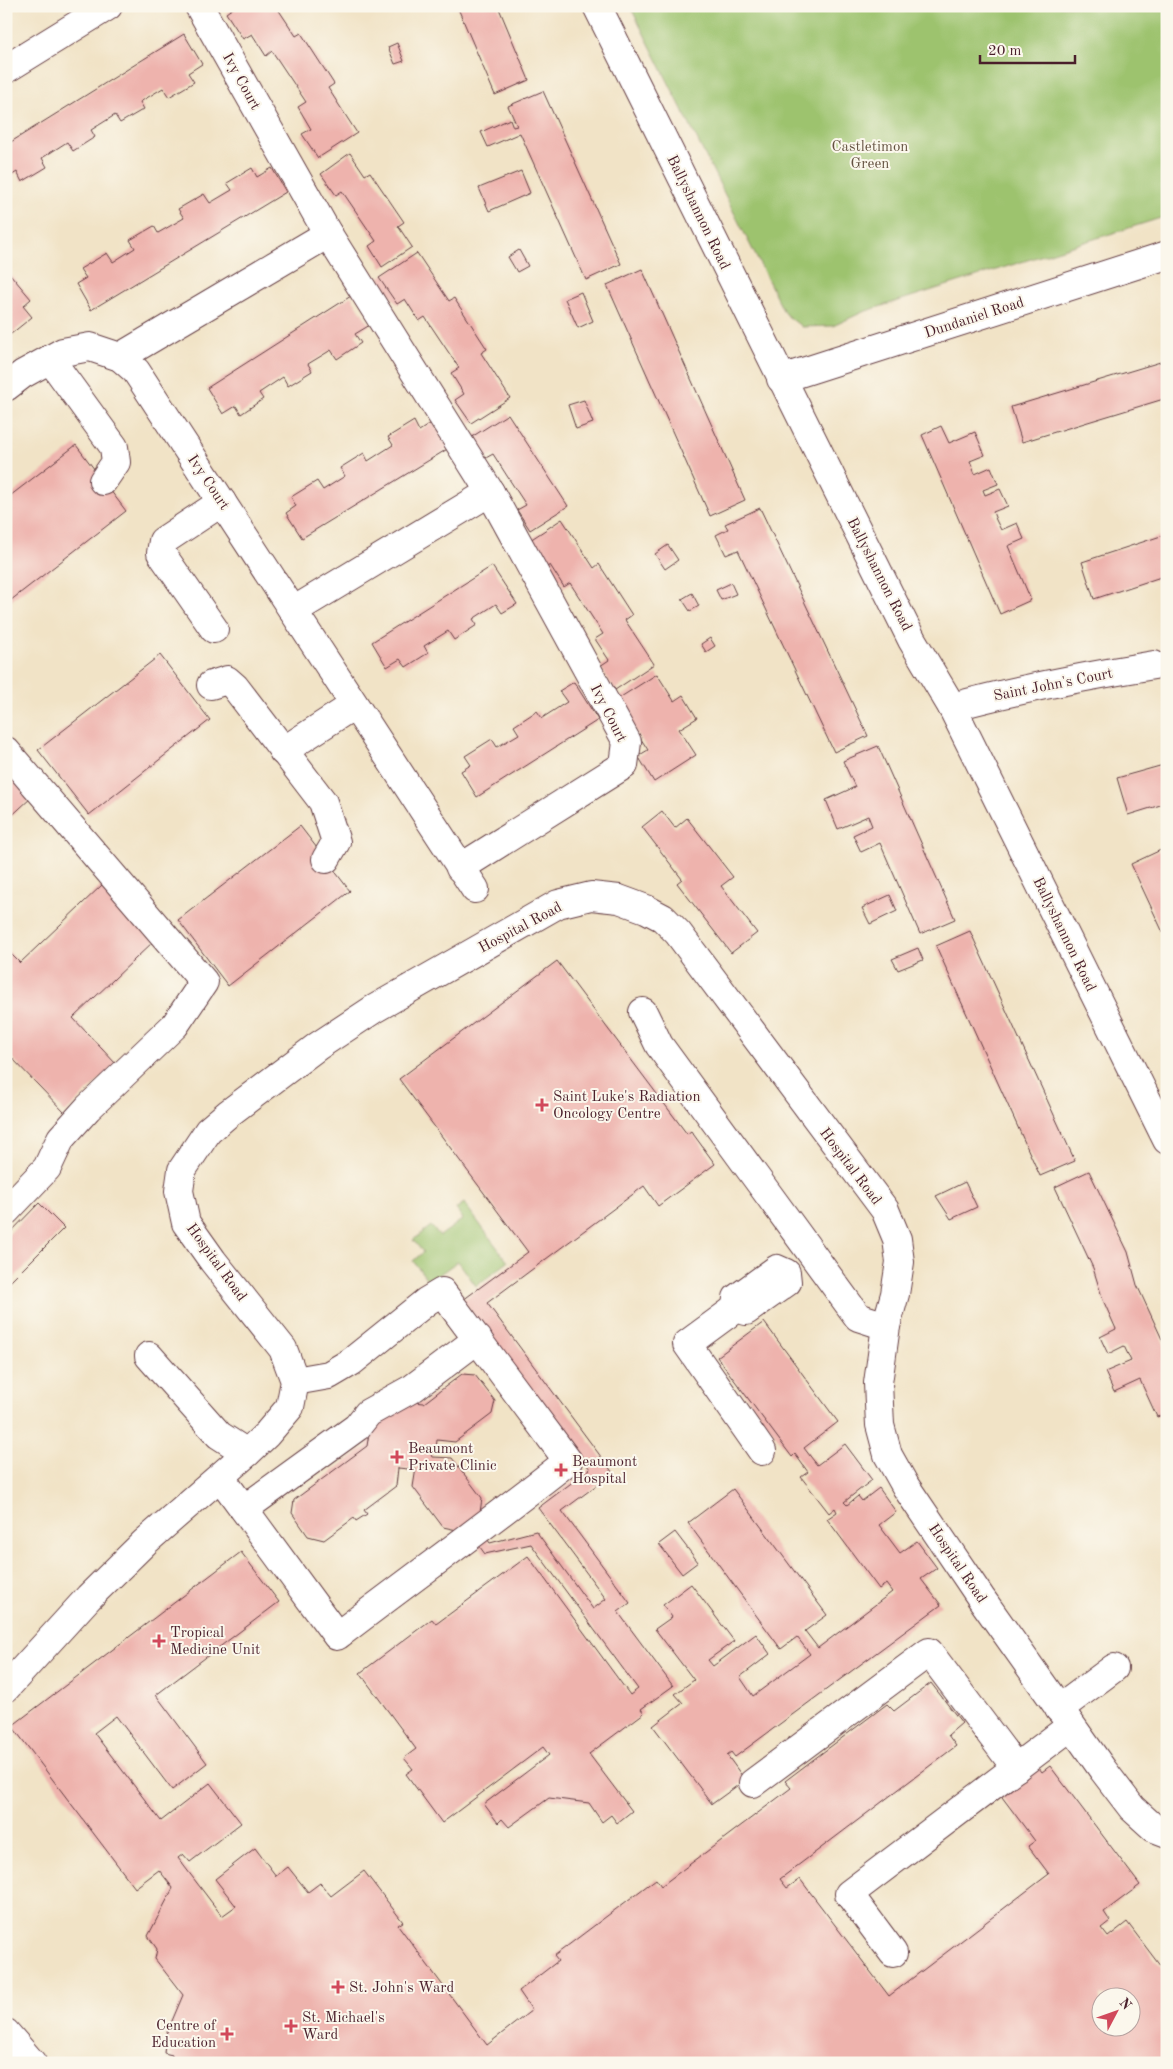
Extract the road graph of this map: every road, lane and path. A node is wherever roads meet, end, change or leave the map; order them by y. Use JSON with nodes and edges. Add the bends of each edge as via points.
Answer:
{"nodes":[{"id":1,"x":108,"y":6,"type":"edge"},
{"id":2,"x":199,"y":6,"type":"edge"},
{"id":3,"x":597,"y":6,"type":"edge"},
{"id":4,"x":6,"y":69,"type":"edge"},
{"id":5,"x":328,"y":234,"type":"junction"},
{"id":6,"x":1167,"y":255,"type":"edge"},
{"id":7,"x":120,"y":357,"type":"junction"},
{"id":8,"x":50,"y":359,"type":"junction"},
{"id":9,"x":781,"y":379,"type":"junction"},
{"id":10,"x":6,"y":387,"type":"edge"},
{"id":11,"x":103,"y":481,"type":"dead end"},
{"id":12,"x":490,"y":492,"type":"junction"},
{"id":13,"x":222,"y":502,"type":"junction"},
{"id":14,"x":293,"y":611,"type":"junction"},
{"id":15,"x":214,"y":629,"type":"dead end"},
{"id":16,"x":1154,"y":665,"type":"dead end"},
{"id":17,"x":211,"y":685,"type":"dead end"},
{"id":18,"x":354,"y":705,"type":"junction"},
{"id":19,"x":952,"y":707,"type":"junction"},
{"id":20,"x":283,"y":750,"type":"junction"},
{"id":21,"x":6,"y":751,"type":"edge"},
{"id":22,"x":326,"y":859,"type":"dead end"},
{"id":23,"x":643,"y":1012,"type":"dead end"},
{"id":24,"x":1167,"y":1140,"type":"edge"},
{"id":25,"x":6,"y":1211,"type":"edge"},
{"id":26,"x":812,"y":1254,"type":"junction"},
{"id":27,"x":886,"y":1326,"type":"junction"},
{"id":28,"x":478,"y":1339,"type":"junction"},
{"id":29,"x":149,"y":1356,"type":"dead end"},
{"id":30,"x":295,"y":1381,"type":"junction"},
{"id":31,"x":762,"y":1451,"type":"dead end"},
{"id":32,"x":247,"y":1453,"type":"junction"},
{"id":33,"x":221,"y":1478,"type":"junction"},
{"id":34,"x":244,"y":1509,"type":"junction"},
{"id":35,"x":1114,"y":1668,"type":"dead end"},
{"id":36,"x":6,"y":1688,"type":"edge"},
{"id":37,"x":1065,"y":1717,"type":"junction"},
{"id":38,"x":1016,"y":1768,"type":"junction"},
{"id":39,"x":753,"y":1783,"type":"dead end"},
{"id":40,"x":1167,"y":1833,"type":"edge"},
{"id":41,"x":893,"y":1953,"type":"dead end"},
{"id":42,"x":6,"y":2033,"type":"edge"},
{"id":43,"x":32,"y":2063,"type":"edge"}],
"edges":[{"from":1,"to":4,"type":"street"},
{"from":2,"to":5,"type":"street","name":"Ivy Court"},
{"from":3,"to":9,"type":"street","name":"Ballyshannon Road"},
{"from":5,"to":7,"type":"street"},
{"from":5,"to":12,"type":"street","name":"Ivy Court"},
{"from":6,"to":9,"type":"street","name":"Dundaniel Road"},
{"from":7,"to":8,"type":"street","name":"Ivy Court","via":[[90,347],[63,352]]},
{"from":7,"to":13,"type":"street","name":"Ivy Court","via":[[136,372]]},
{"from":8,"to":10,"type":"street","name":"Ivy Court"},
{"from":8,"to":11,"type":"street","via":[[114,447],[116,462]]},
{"from":9,"to":19,"type":"street","name":"Ballyshannon Road","via":[[912,640]]},
{"from":12,"to":14,"type":"street"},
{"from":12,"to":18,"type":"street","name":"Ivy Court","via":[[627,742],[624,765],[468,878]]},
{"from":13,"to":14,"type":"street","name":"Ivy Court"},
{"from":13,"to":15,"type":"street","via":[[164,541],[161,553]]},
{"from":14,"to":18,"type":"street","name":"Ivy Court"},
{"from":16,"to":19,"type":"street","name":"Saint John's Court","via":[[1072,678]]},
{"from":17,"to":20,"type":"street","via":[[227,680],[235,687]]},
{"from":18,"to":20,"type":"street"},
{"from":19,"to":24,"type":"street","name":"Ballyshannon Road"},
{"from":20,"to":22,"type":"street","via":[[323,802],[336,842]]},
{"from":21,"to":25,"type":"street","via":[[204,982],[175,1025],[88,1108],[61,1138],[47,1168]]},
{"from":23,"to":26,"type":"street","via":[[659,1045]]},
{"from":26,"to":27,"type":"street","via":[[858,1317]]},
{"from":26,"to":31,"type":"street","via":[[786,1273],[787,1282],[746,1311],[736,1308],[687,1344]]},
{"from":27,"to":30,"type":"street","name":"Hospital Road","via":[[900,1262],[897,1239],[885,1210],[678,934],[663,918],[646,909],[619,899],[591,896],[558,904],[391,999],[318,1046],[208,1131],[182,1170],[180,1191],[186,1223],[283,1349]]},
{"from":27,"to":37,"type":"street","name":"Hospital Road","via":[[878,1383],[880,1425],[888,1455],[906,1487]]},
{"from":28,"to":30,"type":"street","via":[[442,1292],[351,1362],[329,1375]]},
{"from":28,"to":34,"type":"street","via":[[413,1388],[368,1413],[356,1427]]},
{"from":28,"to":34,"type":"street","via":[[568,1461],[337,1636]]},
{"from":29,"to":32,"type":"street","via":[[219,1434]]},
{"from":30,"to":32,"type":"street","via":[[290,1407]]},
{"from":32,"to":33,"type":"street"},
{"from":33,"to":34,"type":"street"},
{"from":33,"to":36,"type":"street","via":[[145,1542],[89,1597]]},
{"from":35,"to":37,"type":"street"},
{"from":37,"to":38,"type":"street"},
{"from":37,"to":40,"type":"street","name":"Hospital Road","via":[[1132,1808],[1154,1828]]},
{"from":38,"to":39,"type":"street","via":[[930,1652]]},
{"from":38,"to":41,"type":"street","via":[[849,1894]]},
{"from":42,"to":43,"type":"street"}]}
